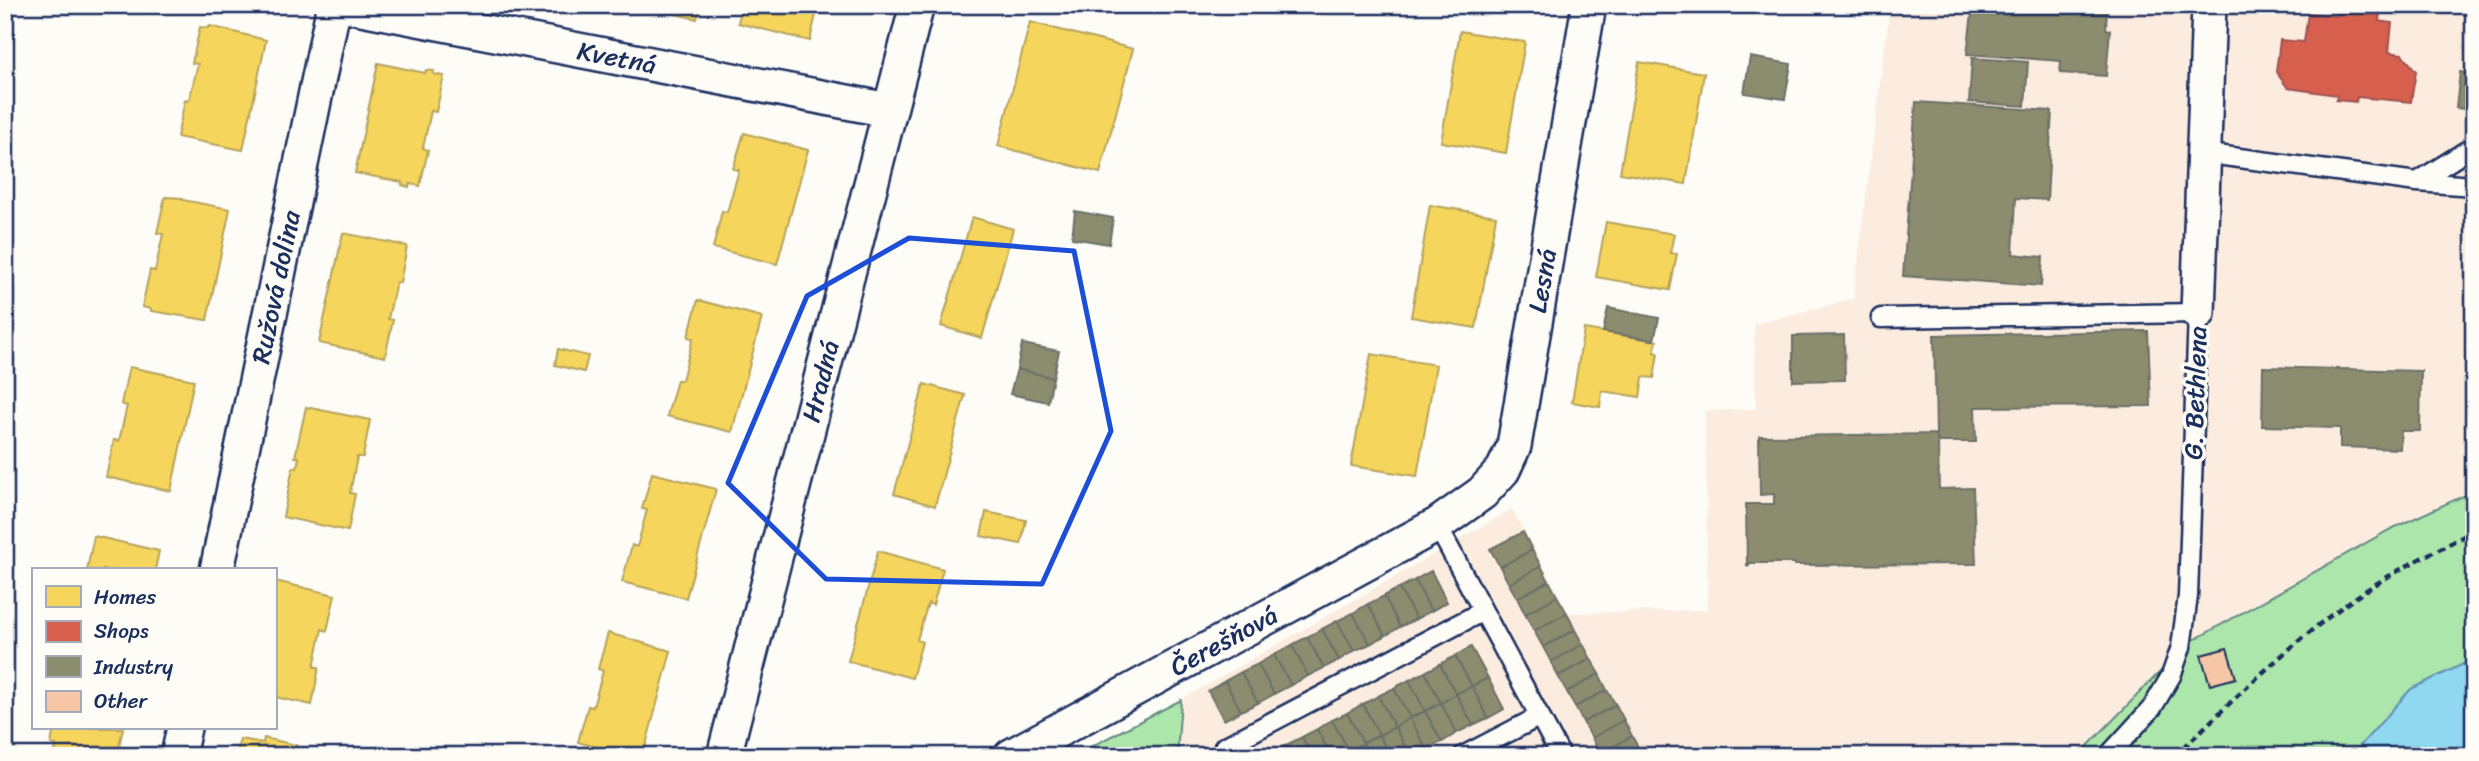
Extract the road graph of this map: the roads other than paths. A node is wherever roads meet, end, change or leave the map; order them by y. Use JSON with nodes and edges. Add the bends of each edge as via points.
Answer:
{"nodes":[{"id":1,"x":334,"y":5,"type":"edge"},
{"id":2,"x":346,"y":5,"type":"edge"},
{"id":3,"x":916,"y":5,"type":"edge"},
{"id":4,"x":1589,"y":5,"type":"edge"},
{"id":5,"x":2209,"y":5,"type":"edge"},
{"id":6,"x":888,"y":110,"type":"junction"},
{"id":7,"x":2474,"y":146,"type":"edge"},
{"id":8,"x":2202,"y":153,"type":"junction"},
{"id":9,"x":2417,"y":182,"type":"junction"},
{"id":10,"x":2474,"y":186,"type":"edge"},
{"id":11,"x":2197,"y":313,"type":"junction"},
{"id":12,"x":1881,"y":318,"type":"dead end"},
{"id":13,"x":1437,"y":525,"type":"junction"},
{"id":14,"x":217,"y":568,"type":"edge"},
{"id":15,"x":1483,"y":611,"type":"junction"},
{"id":16,"x":1540,"y":716,"type":"junction"},
{"id":17,"x":184,"y":730,"type":"edge"},
{"id":18,"x":1224,"y":747,"type":"dead end"},
{"id":19,"x":178,"y":756,"type":"edge"},
{"id":20,"x":723,"y":756,"type":"edge"},
{"id":21,"x":1011,"y":756,"type":"edge"},
{"id":22,"x":1463,"y":756,"type":"edge"},
{"id":23,"x":1561,"y":756,"type":"edge"},
{"id":24,"x":2108,"y":756,"type":"edge"}],
"edges":[{"from":1,"to":14,"type":"street","name":"Ružová dolina"},
{"from":2,"to":6,"type":"street","name":"Kvetná"},
{"from":3,"to":6,"type":"street","name":"Hradná"},
{"from":4,"to":13,"type":"street","name":"Lesná","via":[[1514,446],[1503,470],[1482,493]]},
{"from":5,"to":8,"type":"street","name":"G. Bethlena"},
{"from":6,"to":20,"type":"street","name":"Hradná"},
{"from":7,"to":9,"type":"lane"},
{"from":8,"to":9,"type":"lane"},
{"from":8,"to":11,"type":"street","name":"G. Bethlena"},
{"from":9,"to":10,"type":"lane"},
{"from":11,"to":12,"type":"lane"},
{"from":11,"to":24,"type":"lane","name":"G. Bethlena","via":[[2188,596],[2181,647],[2152,708]]},
{"from":13,"to":15,"type":"lane"},
{"from":13,"to":21,"type":"street","name":"Čerešňová"},
{"from":15,"to":16,"type":"lane"},
{"from":15,"to":18,"type":"lane"},
{"from":16,"to":22,"type":"lane"},
{"from":16,"to":23,"type":"lane"},
{"from":17,"to":19,"type":"street"}]}
